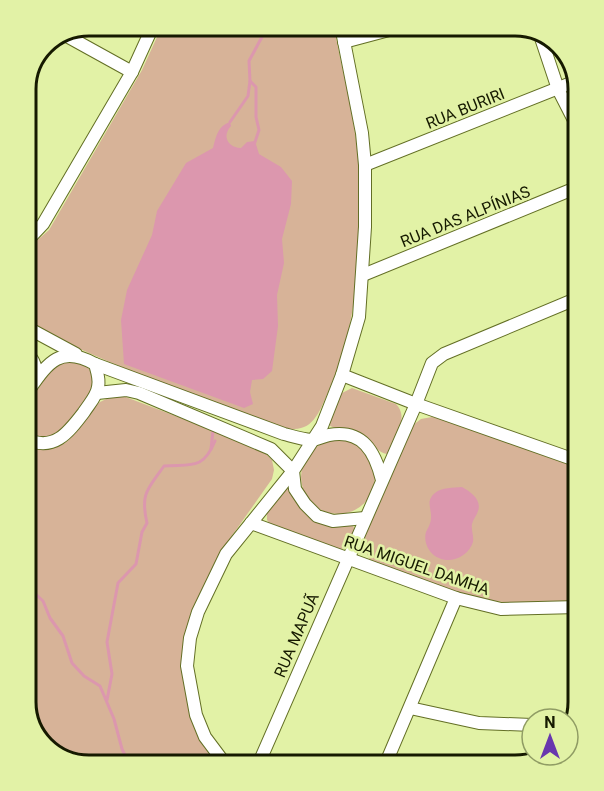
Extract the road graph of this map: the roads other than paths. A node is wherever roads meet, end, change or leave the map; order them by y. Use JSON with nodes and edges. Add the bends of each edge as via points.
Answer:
{"nodes":[{"id":1,"x":148,"y":36,"type":"edge"},
{"id":2,"x":343,"y":36,"type":"edge"},
{"id":3,"x":366,"y":36,"type":"edge"},
{"id":4,"x":72,"y":39,"type":"edge"},
{"id":5,"x":344,"y":42,"type":"junction"},
{"id":6,"x":543,"y":44,"type":"edge"},
{"id":7,"x":132,"y":72,"type":"junction"},
{"id":8,"x":568,"y":84,"type":"edge"},
{"id":9,"x":558,"y":88,"type":"junction"},
{"id":10,"x":568,"y":107,"type":"edge"},
{"id":11,"x":365,"y":165,"type":"junction"},
{"id":12,"x":568,"y":191,"type":"edge"},
{"id":13,"x":36,"y":231,"type":"edge"},
{"id":14,"x":363,"y":275,"type":"junction"},
{"id":15,"x":568,"y":303,"type":"edge"},
{"id":16,"x":36,"y":332,"type":"edge"},
{"id":17,"x":83,"y":357,"type":"junction"},
{"id":18,"x":95,"y":364,"type":"junction"},
{"id":19,"x":36,"y":368,"type":"edge"},
{"id":20,"x":39,"y":375,"type":"junction"},
{"id":21,"x":342,"y":375,"type":"junction"},
{"id":22,"x":36,"y":379,"type":"edge"},
{"id":23,"x":97,"y":393,"type":"junction"},
{"id":24,"x":416,"y":404,"type":"junction"},
{"id":25,"x":315,"y":437,"type":"junction"},
{"id":26,"x":36,"y":443,"type":"edge"},
{"id":27,"x":568,"y":457,"type":"edge"},
{"id":28,"x":293,"y":471,"type":"junction"},
{"id":29,"x":382,"y":480,"type":"junction"},
{"id":30,"x":365,"y":518,"type":"junction"},
{"id":31,"x":251,"y":523,"type":"junction"},
{"id":32,"x":347,"y":559,"type":"junction"},
{"id":33,"x":456,"y":598,"type":"junction"},
{"id":34,"x":568,"y":607,"type":"edge"},
{"id":35,"x":410,"y":708,"type":"junction"},
{"id":36,"x":520,"y":725,"type":"edge"},
{"id":37,"x":218,"y":755,"type":"edge"},
{"id":38,"x":262,"y":755,"type":"edge"},
{"id":39,"x":389,"y":755,"type":"edge"}],
"edges":[{"from":1,"to":7,"type":"street"},
{"from":2,"to":5,"type":"street"},
{"from":3,"to":5,"type":"street"},
{"from":4,"to":7,"type":"street"},
{"from":5,"to":11,"type":"street"},
{"from":6,"to":9,"type":"street"},
{"from":7,"to":13,"type":"street"},
{"from":8,"to":9,"type":"street","name":"RUA BURIRI"},
{"from":9,"to":10,"type":"street"},
{"from":9,"to":11,"type":"street","name":"RUA BURIRI"},
{"from":11,"to":14,"type":"street"},
{"from":12,"to":14,"type":"street","name":"RUA DAS ALPÍNIAS"},
{"from":14,"to":21,"type":"street","via":[[359,317]]},
{"from":15,"to":24,"type":"street","via":[[444,354],[432,363]]},
{"from":16,"to":17,"type":"street"},
{"from":17,"to":18,"type":"street"},
{"from":17,"to":20,"type":"street","via":[[63,355]]},
{"from":18,"to":23,"type":"street"},
{"from":18,"to":25,"type":"street","via":[[284,434]]},
{"from":19,"to":20,"type":"street"},
{"from":20,"to":22,"type":"street"},
{"from":21,"to":24,"type":"street"},
{"from":21,"to":25,"type":"street"},
{"from":23,"to":26,"type":"street","via":[[63,436],[51,443]]},
{"from":23,"to":28,"type":"street","via":[[140,393],[271,449]]},
{"from":24,"to":27,"type":"street"},
{"from":24,"to":29,"type":"street"},
{"from":25,"to":28,"type":"street"},
{"from":25,"to":29,"type":"street","via":[[348,434],[368,445]]},
{"from":28,"to":30,"type":"street","via":[[295,489],[317,516],[333,521]]},
{"from":28,"to":31,"type":"street"},
{"from":29,"to":30,"type":"street"},
{"from":30,"to":32,"type":"street","name":"RUA MAPUÃ"},
{"from":31,"to":32,"type":"street","name":"RUA MIGUEL DAMHA"},
{"from":31,"to":37,"type":"street","via":[[226,554],[190,638],[187,666],[196,715]]},
{"from":32,"to":33,"type":"street","name":"RUA MIGUEL DAMHA"},
{"from":32,"to":38,"type":"street","name":"RUA MAPUÃ"},
{"from":33,"to":34,"type":"street","name":"RUA MIGUEL DAMHA","via":[[501,609]]},
{"from":33,"to":35,"type":"street"},
{"from":35,"to":36,"type":"street","via":[[479,723]]},
{"from":35,"to":39,"type":"street"}]}
